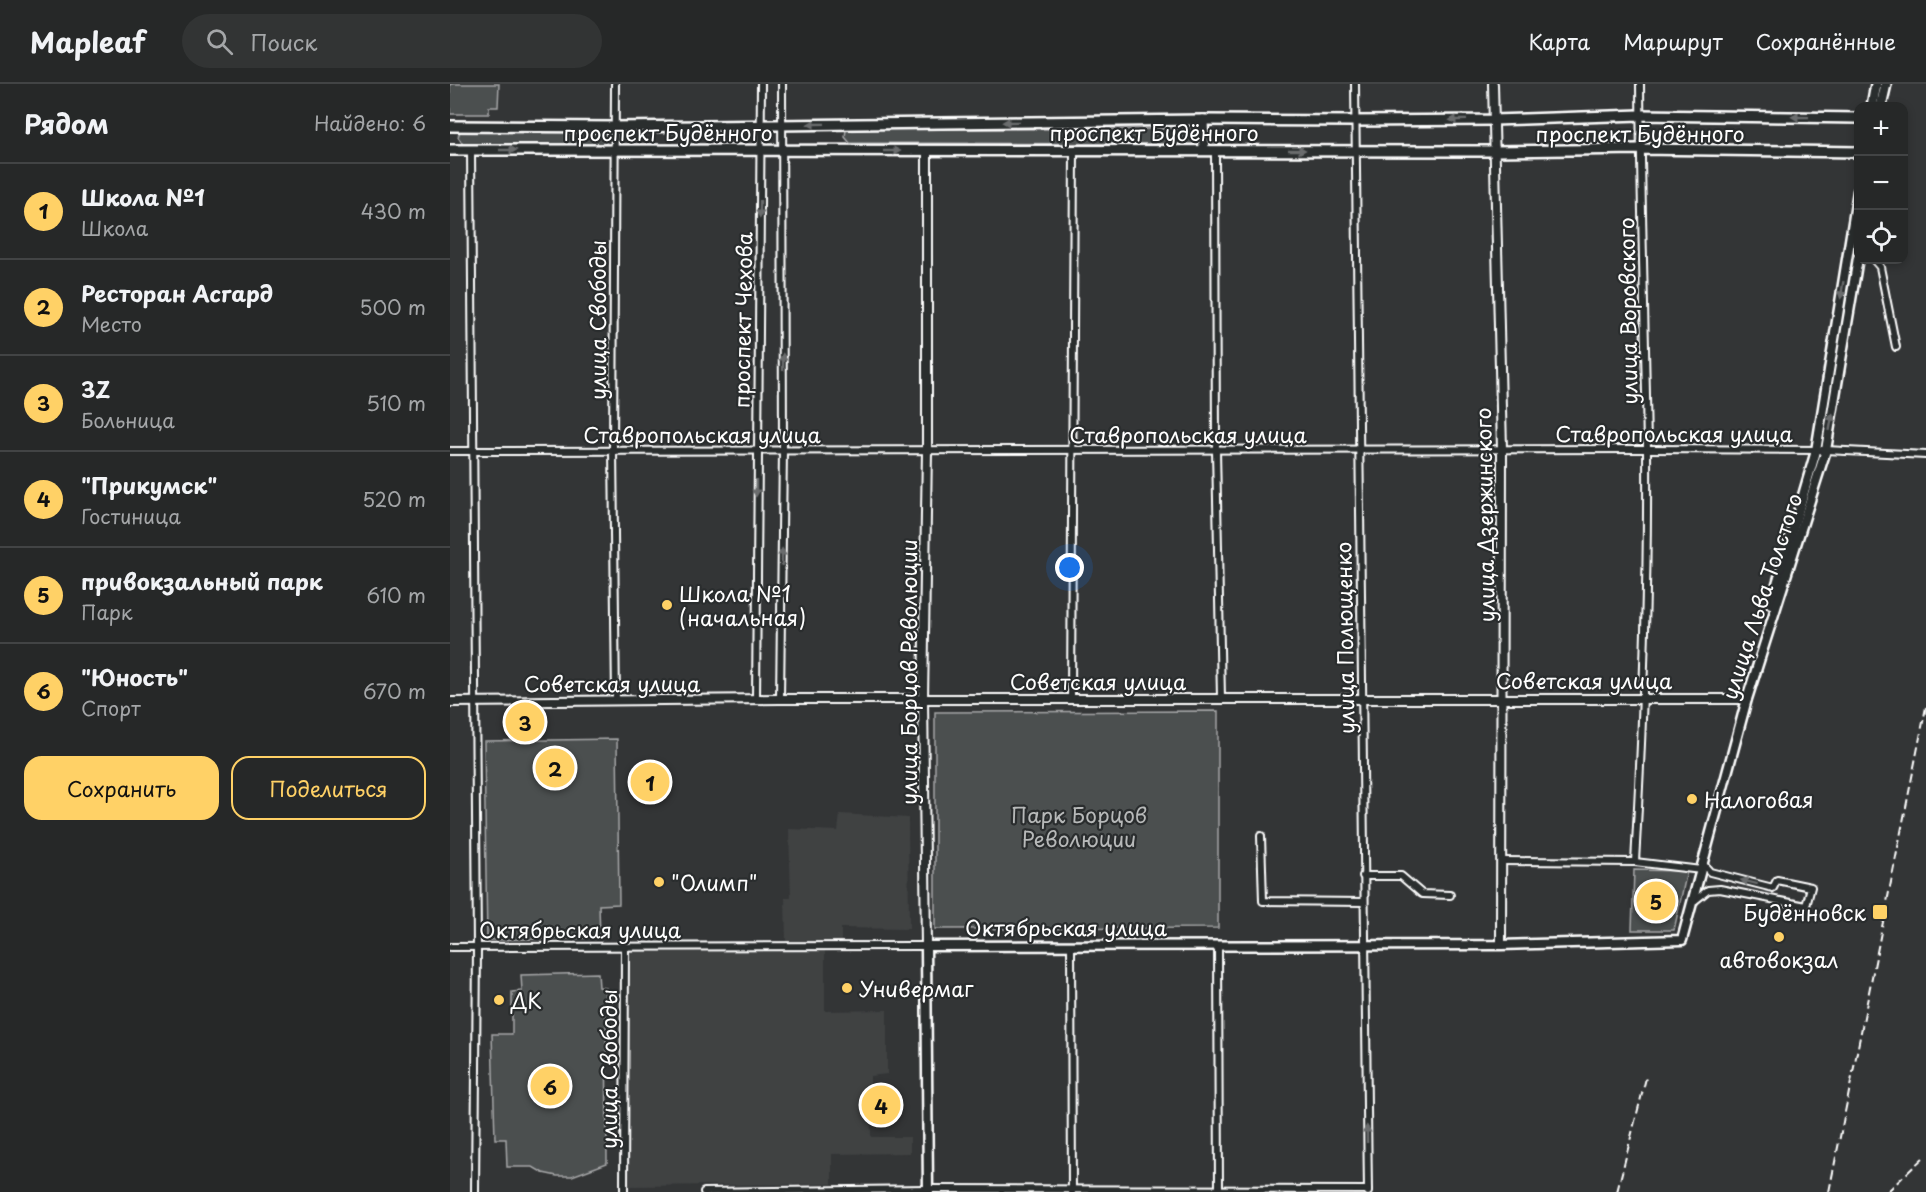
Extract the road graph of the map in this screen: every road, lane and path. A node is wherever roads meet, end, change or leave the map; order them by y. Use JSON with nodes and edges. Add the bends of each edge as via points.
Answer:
{"nodes":[{"id":1,"x":615,"y":84,"type":"edge"},
{"id":2,"x":761,"y":84,"type":"edge"},
{"id":3,"x":782,"y":84,"type":"edge"},
{"id":4,"x":1355,"y":84,"type":"edge"},
{"id":5,"x":1493,"y":84,"type":"edge"},
{"id":6,"x":1640,"y":84,"type":"edge"},
{"id":7,"x":1876,"y":84,"type":"edge"},
{"id":8,"x":1886,"y":84,"type":"edge"},
{"id":9,"x":1873,"y":102,"type":"edge"},
{"id":10,"x":1882,"y":102,"type":"edge"},
{"id":11,"x":1640,"y":115,"type":"junction"},
{"id":12,"x":1854,"y":118,"type":"edge"},
{"id":13,"x":1203,"y":120,"type":"junction"},
{"id":14,"x":1493,"y":120,"type":"junction"},
{"id":15,"x":1354,"y":121,"type":"junction"},
{"id":16,"x":760,"y":125,"type":"junction"},
{"id":17,"x":782,"y":125,"type":"junction"},
{"id":18,"x":450,"y":126,"type":"edge"},
{"id":19,"x":615,"y":126,"type":"junction"},
{"id":20,"x":1640,"y":149,"type":"junction"},
{"id":21,"x":450,"y":150,"type":"edge"},
{"id":22,"x":471,"y":150,"type":"junction"},
{"id":23,"x":615,"y":150,"type":"junction"},
{"id":24,"x":761,"y":150,"type":"junction"},
{"id":25,"x":1074,"y":150,"type":"junction"},
{"id":26,"x":1204,"y":150,"type":"junction"},
{"id":27,"x":1215,"y":150,"type":"junction"},
{"id":28,"x":1355,"y":150,"type":"junction"},
{"id":29,"x":782,"y":151,"type":"junction"},
{"id":30,"x":927,"y":151,"type":"junction"},
{"id":31,"x":1494,"y":151,"type":"junction"},
{"id":32,"x":1854,"y":152,"type":"edge"},
{"id":33,"x":1855,"y":210,"type":"edge"},
{"id":34,"x":1857,"y":264,"type":"edge"},
{"id":35,"x":1877,"y":264,"type":"edge"},
{"id":36,"x":1896,"y":347,"type":"dead end"},
{"id":37,"x":1358,"y":449,"type":"junction"},
{"id":38,"x":1502,"y":449,"type":"junction"},
{"id":39,"x":1647,"y":449,"type":"junction"},
{"id":40,"x":613,"y":450,"type":"junction"},
{"id":41,"x":756,"y":450,"type":"junction"},
{"id":42,"x":783,"y":450,"type":"junction"},
{"id":43,"x":1215,"y":450,"type":"junction"},
{"id":44,"x":1826,"y":450,"type":"junction"},
{"id":45,"x":450,"y":451,"type":"edge"},
{"id":46,"x":472,"y":451,"type":"junction"},
{"id":47,"x":927,"y":451,"type":"junction"},
{"id":48,"x":1074,"y":451,"type":"junction"},
{"id":49,"x":1816,"y":451,"type":"junction"},
{"id":50,"x":1926,"y":455,"type":"edge"},
{"id":51,"x":1221,"y":698,"type":"junction"},
{"id":52,"x":1503,"y":698,"type":"junction"},
{"id":53,"x":1644,"y":698,"type":"junction"},
{"id":54,"x":780,"y":699,"type":"junction"},
{"id":55,"x":923,"y":699,"type":"junction"},
{"id":56,"x":1071,"y":699,"type":"junction"},
{"id":57,"x":1361,"y":699,"type":"junction"},
{"id":58,"x":1745,"y":699,"type":"junction"},
{"id":59,"x":616,"y":700,"type":"junction"},
{"id":60,"x":756,"y":700,"type":"junction"},
{"id":61,"x":450,"y":702,"type":"edge"},
{"id":62,"x":475,"y":702,"type":"junction"},
{"id":63,"x":1261,"y":836,"type":"dead end"},
{"id":64,"x":1502,"y":861,"type":"junction"},
{"id":65,"x":1635,"y":862,"type":"junction"},
{"id":66,"x":1702,"y":867,"type":"junction"},
{"id":67,"x":1363,"y":876,"type":"junction"},
{"id":68,"x":1450,"y":895,"type":"dead end"},
{"id":69,"x":1364,"y":902,"type":"junction"},
{"id":70,"x":1692,"y":902,"type":"junction"},
{"id":71,"x":1682,"y":940,"type":"joint"},
{"id":72,"x":1071,"y":945,"type":"junction"},
{"id":73,"x":1218,"y":945,"type":"junction"},
{"id":74,"x":1365,"y":945,"type":"junction"},
{"id":75,"x":1501,"y":945,"type":"junction"},
{"id":76,"x":926,"y":946,"type":"junction"},
{"id":77,"x":450,"y":947,"type":"edge"},
{"id":78,"x":477,"y":947,"type":"junction"},
{"id":79,"x":625,"y":947,"type":"junction"},
{"id":80,"x":1219,"y":1190,"type":"edge"},
{"id":81,"x":754,"y":1191,"type":"edge"},
{"id":82,"x":785,"y":1191,"type":"edge"},
{"id":83,"x":928,"y":1191,"type":"edge"},
{"id":84,"x":1072,"y":1191,"type":"edge"},
{"id":85,"x":1281,"y":1191,"type":"edge"},
{"id":86,"x":1368,"y":1191,"type":"edge"},
{"id":87,"x":475,"y":1192,"type":"edge"},
{"id":88,"x":624,"y":1192,"type":"edge"},
{"id":89,"x":704,"y":1192,"type":"edge"}],
"edges":[{"from":1,"to":19,"type":"street","name":"улица Свободы"},
{"from":2,"to":16,"type":"street","name":"проспект Чехова"},
{"from":3,"to":17,"type":"street","name":"проспект Чехова"},
{"from":4,"to":15,"type":"street","name":"улица Полющенко"},
{"from":5,"to":14,"type":"street","name":"улица Дзержинского"},
{"from":6,"to":11,"type":"street","name":"улица Воровского"},
{"from":7,"to":9,"type":"main road"},
{"from":8,"to":10,"type":"main road"},
{"from":12,"to":11,"type":"main road","name":"проспект Будённого","one_way":true},
{"from":11,"to":14,"type":"main road","name":"проспект Будённого"},
{"from":11,"to":20,"type":"street","name":"улица Воровского"},
{"from":13,"to":15,"type":"main road","name":"проспект Будённого"},
{"from":13,"to":17,"type":"main road","name":"проспект Будённого","one_way":true},
{"from":13,"to":26,"type":"main road"},
{"from":14,"to":15,"type":"main road","name":"проспект Будённого","one_way":true},
{"from":14,"to":31,"type":"street","name":"улица Дзержинского"},
{"from":15,"to":28,"type":"street","name":"улица Полющенко"},
{"from":16,"to":17,"type":"main road","name":"проспект Будённого"},
{"from":16,"to":19,"type":"main road","name":"проспект Будённого"},
{"from":16,"to":24,"type":"street","name":"проспект Чехова"},
{"from":17,"to":29,"type":"street","name":"проспект Чехова"},
{"from":18,"to":19,"type":"main road","name":"проспект Будённого"},
{"from":19,"to":23,"type":"street","name":"улица Свободы"},
{"from":20,"to":31,"type":"main road","name":"проспект Будённого"},
{"from":20,"to":32,"type":"main road","name":"проспект Будённого"},
{"from":20,"to":39,"type":"street","name":"улица Воровского"},
{"from":21,"to":22,"type":"main road","name":"проспект Будённого"},
{"from":22,"to":23,"type":"main road","name":"проспект Будённого","one_way":true},
{"from":22,"to":46,"type":"street"},
{"from":23,"to":24,"type":"main road","name":"проспект Будённого"},
{"from":23,"to":40,"type":"street","name":"улица Свободы"},
{"from":24,"to":29,"type":"main road","name":"проспект Будённого"},
{"from":24,"to":41,"type":"street","name":"проспект Чехова","one_way":true},
{"from":25,"to":26,"type":"main road","name":"проспект Будённого"},
{"from":25,"to":30,"type":"main road","name":"проспект Будённого"},
{"from":25,"to":48,"type":"street"},
{"from":26,"to":27,"type":"main road","name":"проспект Будённого"},
{"from":27,"to":28,"type":"main road","name":"проспект Будённого","one_way":true},
{"from":27,"to":43,"type":"street"},
{"from":28,"to":31,"type":"main road","name":"проспект Будённого"},
{"from":28,"to":37,"type":"street","name":"улица Полющенко"},
{"from":29,"to":30,"type":"main road","name":"проспект Будённого","one_way":true},
{"from":42,"to":29,"type":"street","name":"проспект Чехова","one_way":true},
{"from":30,"to":47,"type":"street","name":"улица Борцов Революции"},
{"from":31,"to":38,"type":"street","name":"улица Дзержинского"},
{"from":33,"to":49,"type":"main road","name":"улица Льва Толстого","one_way":true},
{"from":44,"to":34,"type":"main road","name":"улица Льва Толстого","one_way":true},
{"from":35,"to":36,"type":"street"},
{"from":37,"to":38,"type":"street","name":"Ставропольская улица"},
{"from":37,"to":43,"type":"street","name":"Ставропольская улица"},
{"from":37,"to":57,"type":"street","name":"улица Полющенко"},
{"from":38,"to":39,"type":"street","name":"Ставропольская улица"},
{"from":38,"to":52,"type":"street","name":"улица Дзержинского"},
{"from":39,"to":49,"type":"street","name":"Ставропольская улица"},
{"from":39,"to":53,"type":"street","name":"улица Воровского"},
{"from":40,"to":41,"type":"street","name":"Ставропольская улица"},
{"from":40,"to":46,"type":"street","name":"Ставропольская улица"},
{"from":40,"to":59,"type":"street","name":"улица Свободы"},
{"from":41,"to":42,"type":"street","name":"Ставропольская улица"},
{"from":41,"to":60,"type":"street","name":"проспект Чехова","one_way":true},
{"from":42,"to":47,"type":"street","name":"Ставропольская улица"},
{"from":54,"to":42,"type":"street","name":"проспект Чехова","one_way":true},
{"from":43,"to":48,"type":"street","name":"Ставропольская улица"},
{"from":43,"to":51,"type":"street"},
{"from":44,"to":49,"type":"street","name":"Ставропольская улица"},
{"from":44,"to":50,"type":"street","name":"Ставропольская улица"},
{"from":44,"to":58,"type":"main road","name":"улица Льва Толстого"},
{"from":45,"to":46,"type":"street","name":"Ставропольская улица"},
{"from":46,"to":62,"type":"street"},
{"from":47,"to":48,"type":"street","name":"Ставропольская улица"},
{"from":47,"to":55,"type":"street","name":"улица Борцов Революции"},
{"from":48,"to":56,"type":"street"},
{"from":49,"to":58,"type":"main road","name":"улица Льва Толстого"},
{"from":51,"to":56,"type":"street","name":"Советская улица"},
{"from":51,"to":57,"type":"street","name":"Советская улица"},
{"from":52,"to":53,"type":"street","name":"Советская улица"},
{"from":52,"to":57,"type":"street","name":"Советская улица"},
{"from":52,"to":64,"type":"street","name":"улица Дзержинского"},
{"from":53,"to":58,"type":"street","name":"Советская улица"},
{"from":53,"to":65,"type":"street","name":"улица Воровского"},
{"from":54,"to":55,"type":"street","name":"Советская улица"},
{"from":54,"to":60,"type":"street","name":"Советская улица"},
{"from":55,"to":56,"type":"street","name":"Советская улица"},
{"from":55,"to":76,"type":"street","name":"улица Борцов Революции"},
{"from":57,"to":67,"type":"street","name":"улица Полющенко"},
{"from":58,"to":66,"type":"main road","name":"улица Льва Толстого"},
{"from":59,"to":60,"type":"street","name":"Советская улица"},
{"from":59,"to":62,"type":"street","name":"Советская улица"},
{"from":61,"to":62,"type":"street","name":"Советская улица"},
{"from":62,"to":78,"type":"street"},
{"from":63,"to":69,"type":"street","via":[[1263,901]]},
{"from":64,"to":65,"type":"street"},
{"from":64,"to":75,"type":"street","name":"улица Дзержинского"},
{"from":65,"to":66,"type":"street"},
{"from":66,"to":70,"type":"main road","name":"улица Льва Толстого"},
{"from":70,"to":66,"type":"street","one_way":true,"via":[[1708,890],[1720,890],[1806,906],[1811,887],[1777,880],[1773,888]]},
{"from":67,"to":68,"type":"street","via":[[1401,876],[1422,894]]},
{"from":67,"to":69,"type":"street","name":"улица Полющенко"},
{"from":69,"to":74,"type":"street","name":"улица Полющенко"},
{"from":70,"to":71,"type":"main road","name":"улица Льва Толстого"},
{"from":71,"to":75,"type":"main road","name":"Октябрьская улица"},
{"from":72,"to":73,"type":"main road","name":"Октябрьская улица"},
{"from":72,"to":76,"type":"main road","name":"Октябрьская улица"},
{"from":72,"to":84,"type":"street"},
{"from":73,"to":74,"type":"main road","name":"Октябрьская улица"},
{"from":73,"to":80,"type":"street"},
{"from":74,"to":75,"type":"main road","name":"Октябрьская улица"},
{"from":86,"to":74,"type":"street","name":"улица Полющенко","one_way":true},
{"from":76,"to":79,"type":"street","name":"Октябрьская улица"},
{"from":76,"to":83,"type":"main road","name":"улица Борцов Революции"},
{"from":77,"to":78,"type":"street","name":"Октябрьская улица"},
{"from":78,"to":79,"type":"street","name":"Октябрьская улица"},
{"from":78,"to":87,"type":"street"},
{"from":79,"to":88,"type":"street","name":"улица Свободы"},
{"from":80,"to":84,"type":"street"},
{"from":80,"to":85,"type":"street"},
{"from":81,"to":82,"type":"street"},
{"from":81,"to":89,"type":"street"},
{"from":82,"to":83,"type":"street"},
{"from":83,"to":84,"type":"street"},
{"from":85,"to":86,"type":"street"}]}
